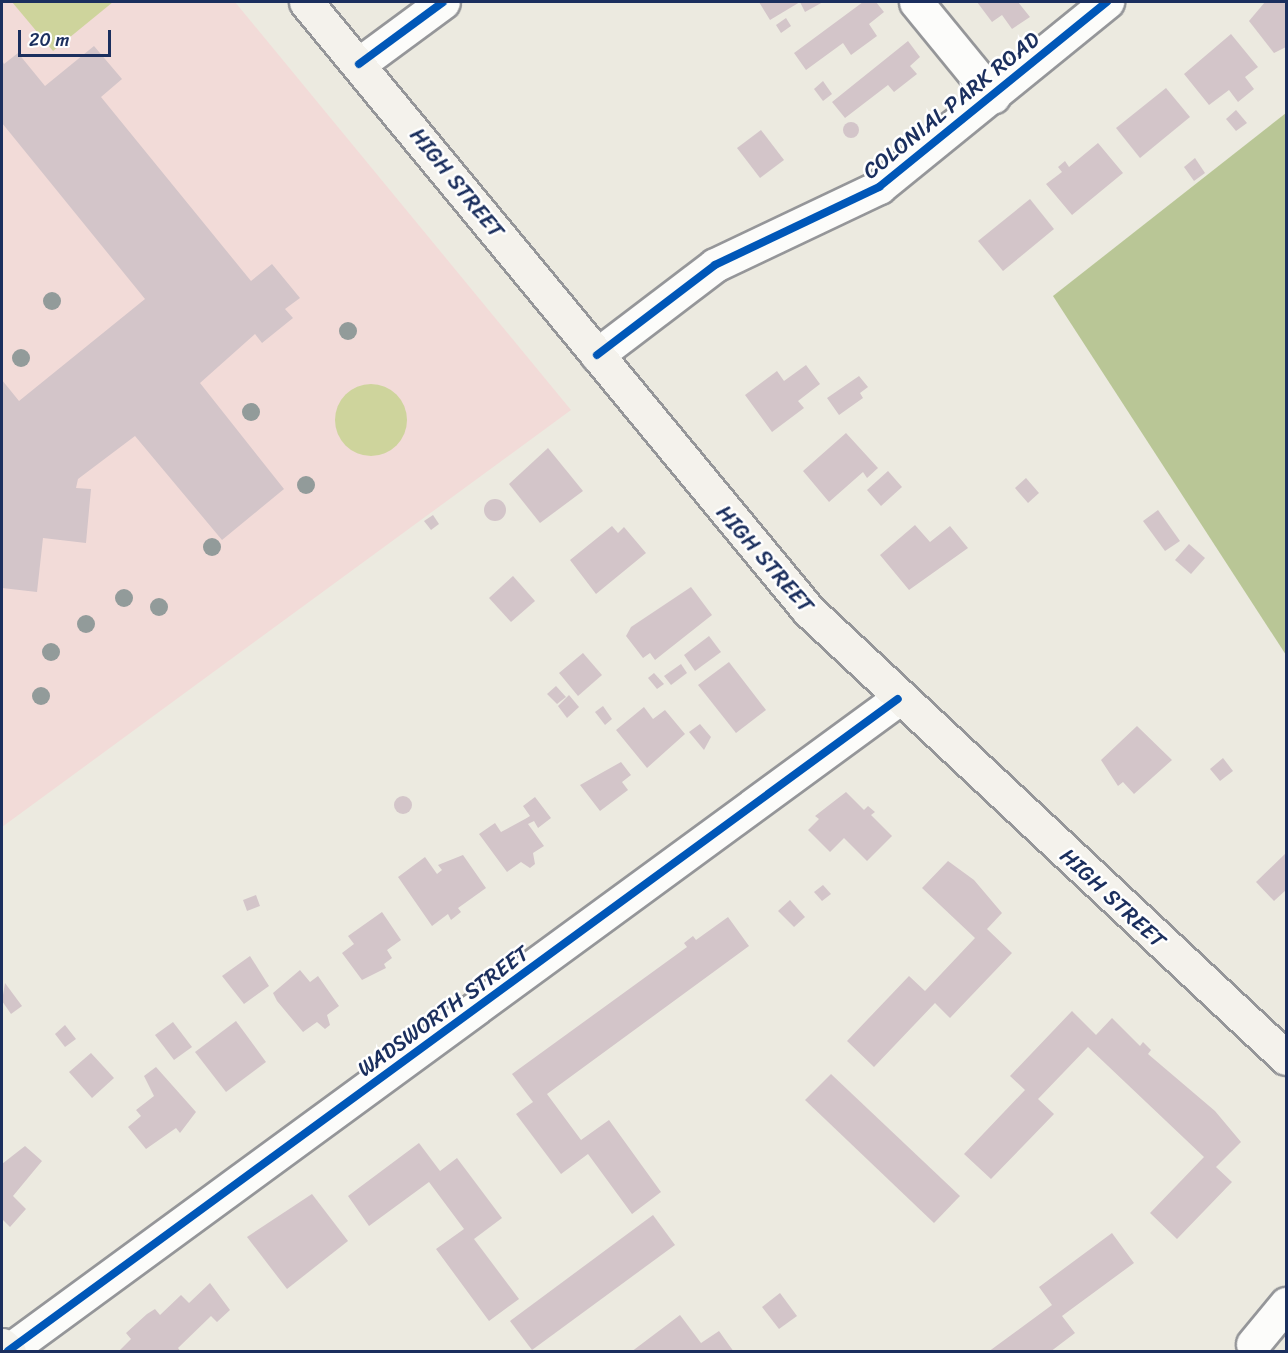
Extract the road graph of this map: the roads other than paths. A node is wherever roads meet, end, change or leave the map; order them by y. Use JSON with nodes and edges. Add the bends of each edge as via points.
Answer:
{"nodes":[{"id":1,"x":306,"y":2,"type":"edge"},
{"id":2,"x":443,"y":2,"type":"edge"},
{"id":3,"x":916,"y":2,"type":"edge"},
{"id":4,"x":1107,"y":2,"type":"edge"},
{"id":5,"x":359,"y":64,"type":"junction"},
{"id":6,"x":993,"y":96,"type":"junction"},
{"id":7,"x":597,"y":355,"type":"junction"},
{"id":8,"x":898,"y":699,"type":"junction"},
{"id":9,"x":1287,"y":1058,"type":"edge"},
{"id":10,"x":1287,"y":1304,"type":"edge"},
{"id":11,"x":1287,"y":1329,"type":"edge"},
{"id":12,"x":2,"y":1345,"type":"edge"},
{"id":13,"x":1247,"y":1348,"type":"edge"},
{"id":14,"x":9,"y":1351,"type":"edge"}],
"edges":[{"from":1,"to":5,"type":"main road","name":"HIGH STREET"},
{"from":2,"to":5,"type":"street"},
{"from":3,"to":6,"type":"street"},
{"from":4,"to":6,"type":"street","name":"COLONIAL PARK ROAD"},
{"from":5,"to":7,"type":"main road","name":"HIGH STREET"},
{"from":6,"to":7,"type":"street","name":"COLONIAL PARK ROAD","via":[[879,187],[715,265]]},
{"from":7,"to":8,"type":"main road","name":"HIGH STREET","via":[[780,578]]},
{"from":8,"to":9,"type":"main road","name":"HIGH STREET"},
{"from":8,"to":14,"type":"street","name":"WADSWORTH STREET"},
{"from":10,"to":13,"type":"street"},
{"from":11,"to":13,"type":"street"},
{"from":12,"to":14,"type":"main road"}]}
